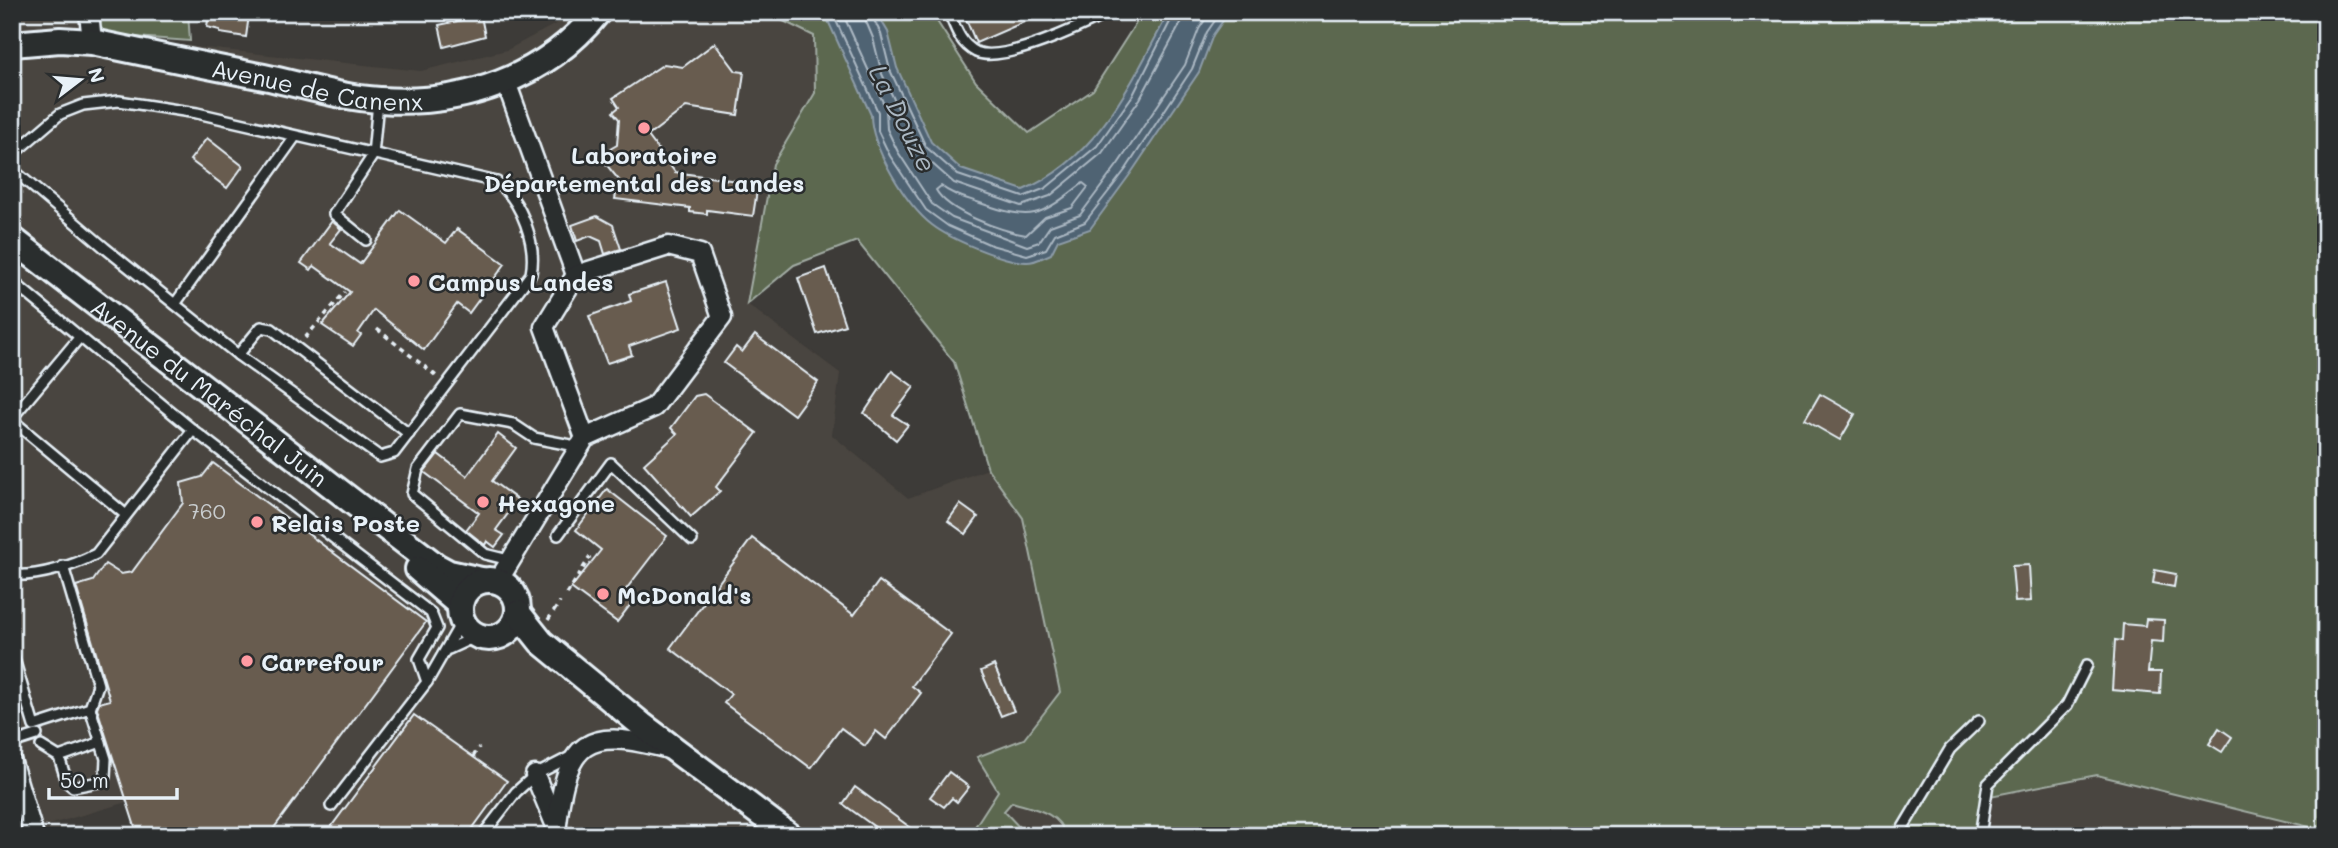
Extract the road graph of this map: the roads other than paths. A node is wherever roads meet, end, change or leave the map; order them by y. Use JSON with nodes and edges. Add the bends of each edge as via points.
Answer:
{"nodes":[{"id":1,"x":89,"y":12,"type":"edge"},
{"id":2,"x":598,"y":12,"type":"edge"},
{"id":3,"x":949,"y":12,"type":"edge"},
{"id":4,"x":1110,"y":12,"type":"edge"},
{"id":5,"x":92,"y":42,"type":"junction"},
{"id":6,"x":12,"y":44,"type":"edge"},
{"id":7,"x":506,"y":82,"type":"junction"},
{"id":8,"x":379,"y":100,"type":"junction"},
{"id":9,"x":295,"y":137,"type":"junction"},
{"id":10,"x":12,"y":155,"type":"edge"},
{"id":11,"x":373,"y":155,"type":"junction"},
{"id":12,"x":12,"y":169,"type":"edge"},
{"id":13,"x":12,"y":239,"type":"edge"},
{"id":14,"x":366,"y":240,"type":"dead end"},
{"id":15,"x":12,"y":257,"type":"edge"},
{"id":16,"x":576,"y":275,"type":"junction"},
{"id":17,"x":12,"y":281,"type":"edge"},
{"id":18,"x":175,"y":304,"type":"junction"},
{"id":19,"x":79,"y":338,"type":"junction"},
{"id":20,"x":238,"y":355,"type":"junction"},
{"id":21,"x":12,"y":419,"type":"edge"},
{"id":22,"x":193,"y":430,"type":"junction"},
{"id":23,"x":409,"y":434,"type":"junction"},
{"id":24,"x":583,"y":442,"type":"junction"},
{"id":25,"x":126,"y":514,"type":"junction"},
{"id":26,"x":558,"y":535,"type":"dead end"},
{"id":27,"x":692,"y":540,"type":"dead end"},
{"id":28,"x":63,"y":566,"type":"junction"},
{"id":29,"x":496,"y":574,"type":"junction"},
{"id":30,"x":12,"y":575,"type":"edge"},
{"id":31,"x":518,"y":613,"type":"junction"},
{"id":32,"x":474,"y":625,"type":"junction"},
{"id":33,"x":449,"y":649,"type":"junction"},
{"id":34,"x":12,"y":652,"type":"edge"},
{"id":35,"x":2087,"y":665,"type":"dead end"},
{"id":36,"x":427,"y":682,"type":"junction"},
{"id":37,"x":90,"y":708,"type":"junction"},
{"id":38,"x":1979,"y":721,"type":"dead end"},
{"id":39,"x":642,"y":725,"type":"junction"},
{"id":40,"x":37,"y":735,"type":"dead end"},
{"id":41,"x":101,"y":742,"type":"junction"},
{"id":42,"x":12,"y":743,"type":"edge"},
{"id":43,"x":41,"y":746,"type":"dead end"},
{"id":44,"x":677,"y":751,"type":"junction"},
{"id":45,"x":575,"y":754,"type":"junction"},
{"id":46,"x":59,"y":757,"type":"junction"},
{"id":47,"x":12,"y":762,"type":"edge"},
{"id":48,"x":535,"y":775,"type":"junction"},
{"id":49,"x":331,"y":806,"type":"dead end"},
{"id":50,"x":559,"y":830,"type":"edge"},
{"id":51,"x":34,"y":836,"type":"edge"},
{"id":52,"x":482,"y":836,"type":"edge"},
{"id":53,"x":790,"y":836,"type":"edge"},
{"id":54,"x":1898,"y":836,"type":"edge"},
{"id":55,"x":1980,"y":836,"type":"edge"}],
"edges":[{"from":1,"to":5,"type":"street"},
{"from":2,"to":7,"type":"main road","name":"Avenue de Canenx","via":[[546,62]]},
{"from":3,"to":4,"type":"lane","via":[[958,36],[977,52],[1007,53]]},
{"from":5,"to":6,"type":"main road","name":"Avenue de Canenx"},
{"from":5,"to":8,"type":"main road","name":"Avenue de Canenx"},
{"from":7,"to":8,"type":"main road","name":"Avenue de Canenx","via":[[441,99]]},
{"from":7,"to":16,"type":"street"},
{"from":8,"to":11,"type":"lane"},
{"from":9,"to":10,"type":"lane","via":[[197,113],[98,102],[60,114]]},
{"from":9,"to":11,"type":"lane"},
{"from":9,"to":18,"type":"lane"},
{"from":11,"to":14,"type":"lane","via":[[334,214]]},
{"from":11,"to":23,"type":"lane","via":[[497,182],[514,198],[534,261],[531,274]]},
{"from":12,"to":18,"type":"lane"},
{"from":13,"to":29,"type":"main road","name":"Avenue du Maréchal Juin","via":[[436,566],[449,573]]},
{"from":15,"to":32,"type":"main road","name":"Avenue du Maréchal Juin","via":[[441,586]]},
{"from":16,"to":24,"type":"street","via":[[544,327]]},
{"from":16,"to":24,"type":"street","via":[[668,246],[699,254],[722,317],[654,407]]},
{"from":17,"to":19,"type":"lane"},
{"from":18,"to":20,"type":"lane"},
{"from":19,"to":21,"type":"lane"},
{"from":19,"to":22,"type":"lane"},
{"from":20,"to":23,"type":"lane","via":[[370,453],[388,457]]},
{"from":20,"to":23,"type":"lane","via":[[261,327],[272,329]]},
{"from":21,"to":25,"type":"lane"},
{"from":22,"to":25,"type":"lane"},
{"from":22,"to":36,"type":"lane","via":[[431,613],[437,628],[419,659]]},
{"from":24,"to":29,"type":"street"},
{"from":24,"to":29,"type":"lane","via":[[534,438],[513,424],[460,414],[418,469],[412,494],[485,554]]},
{"from":25,"to":28,"type":"lane","via":[[96,554]]},
{"from":26,"to":27,"type":"lane","via":[[611,463]]},
{"from":28,"to":30,"type":"lane"},
{"from":28,"to":37,"type":"lane","via":[[98,685]]},
{"from":29,"to":31,"type":"main road","via":[[516,597]]},
{"from":29,"to":32,"type":"main road","via":[[467,589]]},
{"from":31,"to":32,"type":"main road","via":[[512,628]]},
{"from":31,"to":39,"type":"main road","name":"Avenue du Maréchal Juin","via":[[541,642]]},
{"from":32,"to":33,"type":"lane"},
{"from":32,"to":33,"type":"lane"},
{"from":32,"to":39,"type":"main road","name":"Avenue du Maréchal Juin","via":[[531,654]]},
{"from":33,"to":36,"type":"lane"},
{"from":34,"to":37,"type":"lane","via":[[34,726]]},
{"from":35,"to":55,"type":"lane","via":[[2067,705],[1987,784]]},
{"from":36,"to":49,"type":"lane"},
{"from":37,"to":41,"type":"lane"},
{"from":38,"to":54,"type":"lane","via":[[1950,749]]},
{"from":39,"to":44,"type":"main road","name":"Avenue du Maréchal Juin"},
{"from":40,"to":42,"type":"lane"},
{"from":41,"to":46,"type":"lane"},
{"from":41,"to":46,"type":"lane","via":[[107,769],[99,782],[73,787]]},
{"from":43,"to":46,"type":"lane"},
{"from":44,"to":45,"type":"street","via":[[621,738],[591,743]]},
{"from":44,"to":53,"type":"main road","name":"Avenue du Maréchal Juin"},
{"from":45,"to":48,"type":"lane"},
{"from":45,"to":50,"type":"street","via":[[567,768]]},
{"from":47,"to":51,"type":"street"},
{"from":48,"to":50,"type":"street"},
{"from":48,"to":52,"type":"lane"}]}
